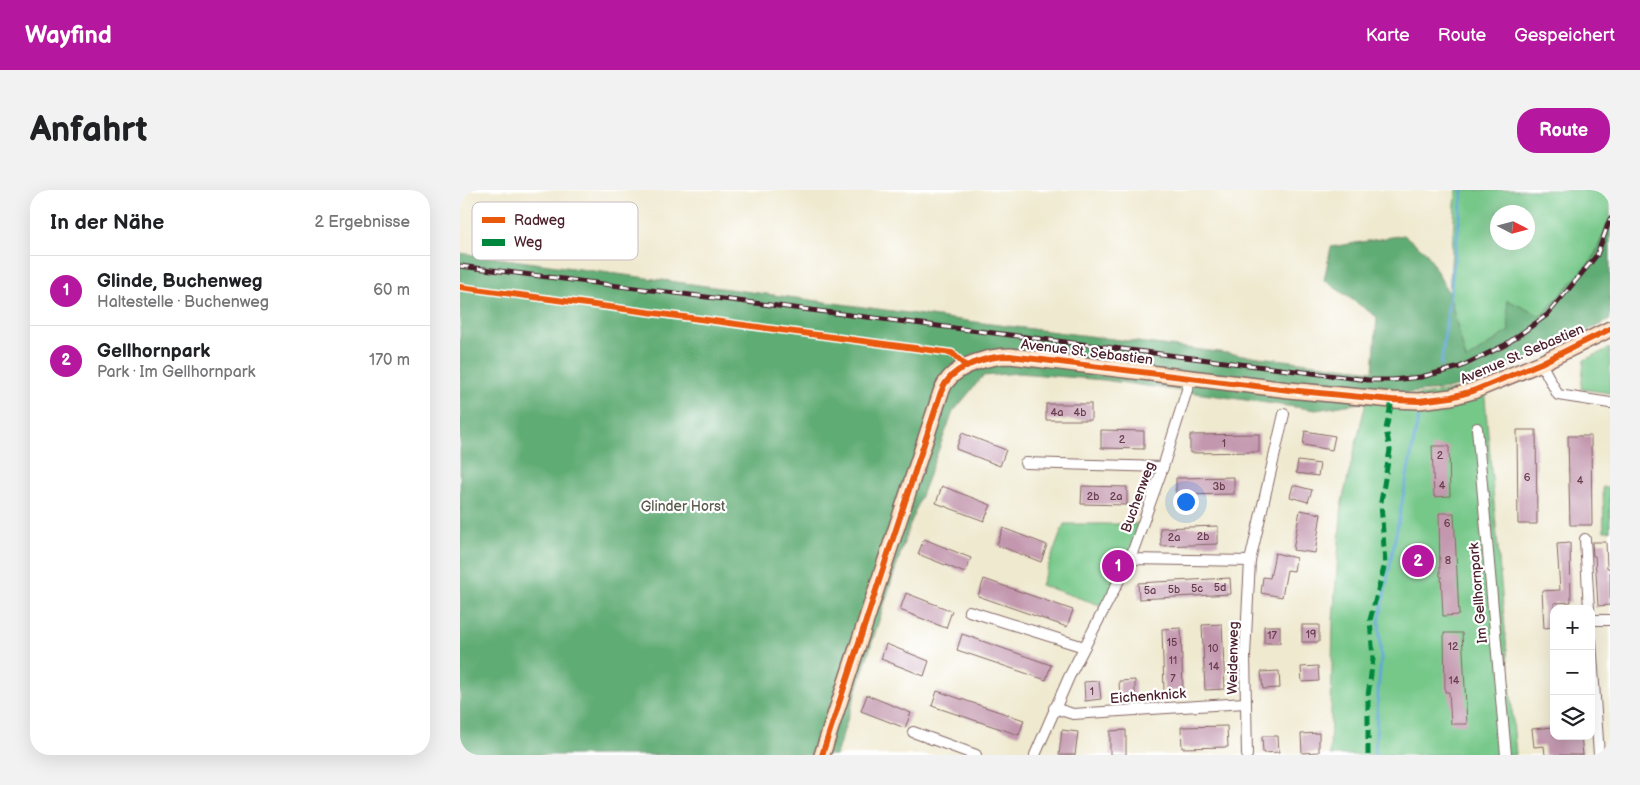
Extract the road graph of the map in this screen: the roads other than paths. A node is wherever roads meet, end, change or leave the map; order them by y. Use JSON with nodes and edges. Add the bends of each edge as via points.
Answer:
{"nodes":[{"id":1,"x":1610,"y":329,"type":"edge"},
{"id":2,"x":1541,"y":363,"type":"junction"},
{"id":3,"x":1191,"y":377,"type":"junction"},
{"id":4,"x":1610,"y":403,"type":"edge"},
{"id":5,"x":1284,"y":414,"type":"dead end"},
{"id":6,"x":1477,"y":428,"type":"dead end"},
{"id":7,"x":1025,"y":463,"type":"dead end"},
{"id":8,"x":1163,"y":467,"type":"junction"},
{"id":9,"x":1584,"y":539,"type":"dead end"},
{"id":10,"x":1130,"y":559,"type":"junction"},
{"id":11,"x":1250,"y":561,"type":"junction"},
{"id":12,"x":1589,"y":605,"type":"edge"},
{"id":13,"x":969,"y":611,"type":"dead end"},
{"id":14,"x":1595,"y":620,"type":"edge"},
{"id":15,"x":1610,"y":620,"type":"edge"},
{"id":16,"x":1084,"y":647,"type":"junction"},
{"id":17,"x":1592,"y":650,"type":"edge"},
{"id":18,"x":1245,"y":703,"type":"junction"},
{"id":19,"x":1054,"y":708,"type":"junction"},
{"id":20,"x":913,"y":732,"type":"dead end"},
{"id":21,"x":822,"y":755,"type":"edge"},
{"id":22,"x":976,"y":755,"type":"edge"},
{"id":23,"x":1035,"y":755,"type":"edge"},
{"id":24,"x":1247,"y":755,"type":"edge"},
{"id":25,"x":1506,"y":755,"type":"edge"},
{"id":26,"x":1599,"y":755,"type":"edge"}],
"edges":[{"from":1,"to":2,"type":"main road","name":"Avenue St. Sebastien"},
{"from":2,"to":3,"type":"main road","name":"Avenue St. Sebastien","via":[[1473,391],[1419,401],[1298,391]]},
{"from":2,"to":4,"type":"street","via":[[1558,396]]},
{"from":3,"to":8,"type":"street","name":"Buchenweg"},
{"from":3,"to":21,"type":"main road","name":"Avenue St. Sebastien","via":[[998,356],[977,362],[947,380]]},
{"from":5,"to":11,"type":"street","name":"Weidenweg"},
{"from":6,"to":25,"type":"street","name":"Im Gellhornpark"},
{"from":7,"to":8,"type":"street"},
{"from":8,"to":10,"type":"street","name":"Buchenweg"},
{"from":9,"to":12,"type":"street"},
{"from":10,"to":11,"type":"street"},
{"from":10,"to":16,"type":"street","name":"Buchenweg"},
{"from":11,"to":18,"type":"street","name":"Weidenweg"},
{"from":13,"to":16,"type":"street"},
{"from":14,"to":15,"type":"street"},
{"from":16,"to":19,"type":"street","name":"Buchenweg"},
{"from":17,"to":26,"type":"street"},
{"from":18,"to":19,"type":"street","name":"Eichenknick","via":[[1073,714]]},
{"from":18,"to":24,"type":"street","name":"Weidenweg"},
{"from":19,"to":23,"type":"street","name":"Buchenweg"},
{"from":20,"to":22,"type":"street"}]}
